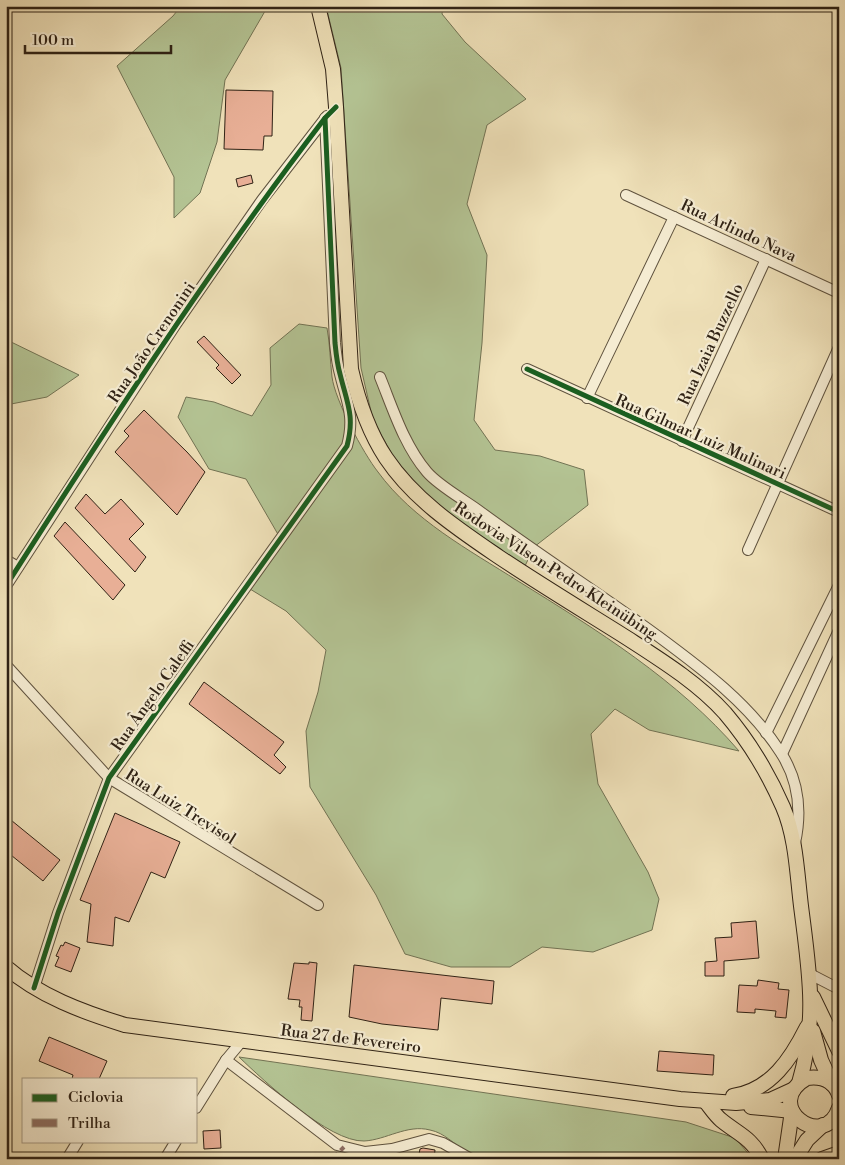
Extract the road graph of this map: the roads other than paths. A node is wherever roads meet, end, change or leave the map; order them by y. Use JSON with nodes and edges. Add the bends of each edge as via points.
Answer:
{"nodes":[{"id":1,"x":318,"y":6,"type":"edge"},
{"id":2,"x":336,"y":107,"type":"junction"},
{"id":3,"x":325,"y":118,"type":"junction"},
{"id":4,"x":626,"y":195,"type":"dead end"},
{"id":5,"x":674,"y":217,"type":"junction"},
{"id":6,"x":766,"y":259,"type":"junction"},
{"id":7,"x":839,"y":292,"type":"edge"},
{"id":8,"x":839,"y":347,"type":"edge"},
{"id":9,"x":527,"y":369,"type":"dead end"},
{"id":10,"x":380,"y":377,"type":"dead end"},
{"id":11,"x":588,"y":398,"type":"junction"},
{"id":12,"x":682,"y":441,"type":"junction"},
{"id":13,"x":777,"y":484,"type":"junction"},
{"id":14,"x":839,"y":512,"type":"edge"},
{"id":15,"x":748,"y":550,"type":"dead end"},
{"id":16,"x":6,"y":560,"type":"edge"},
{"id":17,"x":18,"y":567,"type":"junction"},
{"id":18,"x":839,"y":585,"type":"edge"},
{"id":19,"x":6,"y":586,"type":"edge"},
{"id":20,"x":823,"y":620,"type":"junction"},
{"id":21,"x":839,"y":629,"type":"edge"},
{"id":22,"x":6,"y":665,"type":"edge"},
{"id":23,"x":766,"y":733,"type":"junction"},
{"id":24,"x":782,"y":754,"type":"junction"},
{"id":25,"x":108,"y":778,"type":"junction"},
{"id":26,"x":794,"y":846,"type":"junction"},
{"id":27,"x":318,"y":905,"type":"dead end"},
{"id":28,"x":6,"y":967,"type":"edge"},
{"id":29,"x":810,"y":974,"type":"junction"},
{"id":30,"x":34,"y":988,"type":"junction"},
{"id":31,"x":839,"y":989,"type":"edge"},
{"id":32,"x":812,"y":995,"type":"junction"},
{"id":33,"x":810,"y":1021,"type":"junction"},
{"id":34,"x":241,"y":1042,"type":"junction"},
{"id":35,"x":839,"y":1051,"type":"edge"},
{"id":36,"x":226,"y":1060,"type":"junction"},
{"id":37,"x":797,"y":1086,"type":"junction"},
{"id":38,"x":836,"y":1089,"type":"edge"},
{"id":39,"x":705,"y":1101,"type":"junction"},
{"id":40,"x":198,"y":1105,"type":"edge"},
{"id":41,"x":792,"y":1112,"type":"junction"},
{"id":42,"x":833,"y":1119,"type":"edge"},
{"id":43,"x":77,"y":1142,"type":"edge"},
{"id":44,"x":175,"y":1142,"type":"edge"},
{"id":45,"x":839,"y":1153,"type":"edge"},
{"id":46,"x":67,"y":1159,"type":"edge"},
{"id":47,"x":165,"y":1159,"type":"edge"},
{"id":48,"x":471,"y":1159,"type":"edge"},
{"id":49,"x":762,"y":1159,"type":"edge"},
{"id":50,"x":785,"y":1159,"type":"edge"},
{"id":51,"x":795,"y":1159,"type":"edge"},
{"id":52,"x":822,"y":1159,"type":"edge"}],
"edges":[{"from":1,"to":2,"type":"main road","name":"Rodovia Vilson Pedro Kleinübing","via":[[333,69]]},
{"from":2,"to":3,"type":"street","name":"Rua João Crenonini"},
{"from":2,"to":26,"type":"main road","name":"Rodovia Vilson Pedro Kleinübing","via":[[351,369],[364,416],[386,458],[406,484],[438,513],[521,571],[656,657],[725,713],[754,754],[784,808]]},
{"from":3,"to":17,"type":"street","name":"Rua João Crenonini","via":[[262,200],[176,324]]},
{"from":3,"to":25,"type":"street","name":"Rua Ângelo Caleffi","via":[[335,343],[352,428],[347,446]]},
{"from":4,"to":5,"type":"street","name":"Rua Arlindo Nava"},
{"from":5,"to":6,"type":"street","name":"Rua Arlindo Nava"},
{"from":5,"to":11,"type":"street"},
{"from":6,"to":7,"type":"street","name":"Rua Arlindo Nava"},
{"from":6,"to":12,"type":"street","name":"Rua Izaia Buzzello"},
{"from":8,"to":13,"type":"street"},
{"from":9,"to":11,"type":"street","name":"Rua Gilmar Luiz Mulinari"},
{"from":10,"to":23,"type":"street","via":[[403,435],[427,472],[709,674]]},
{"from":11,"to":12,"type":"street","name":"Rua Gilmar Luiz Mulinari"},
{"from":12,"to":13,"type":"street","name":"Rua Gilmar Luiz Mulinari"},
{"from":13,"to":14,"type":"street","name":"Rua Gilmar Luiz Mulinari"},
{"from":13,"to":15,"type":"street"},
{"from":16,"to":17,"type":"street"},
{"from":17,"to":19,"type":"street","name":"Rua João Crenonini"},
{"from":18,"to":20,"type":"street"},
{"from":20,"to":21,"type":"street"},
{"from":20,"to":23,"type":"street"},
{"from":21,"to":24,"type":"street"},
{"from":22,"to":25,"type":"street","name":"Rua Luiz Trevisol"},
{"from":23,"to":24,"type":"street"},
{"from":24,"to":26,"type":"street","via":[[799,804],[800,821]]},
{"from":25,"to":27,"type":"street","name":"Rua Luiz Trevisol"},
{"from":25,"to":30,"type":"street","name":"Rua Ângelo Caleffi"},
{"from":26,"to":29,"type":"main road","name":"Rodovia Vilson Pedro Kleinübing"},
{"from":28,"to":30,"type":"main road","name":"Rua 27 de Fevereiro"},
{"from":29,"to":31,"type":"street"},
{"from":29,"to":32,"type":"main road","name":"Rodovia Vilson Pedro Kleinübing"},
{"from":30,"to":34,"type":"main road","name":"Rua 27 de Fevereiro","via":[[91,1015],[125,1025]]},
{"from":32,"to":33,"type":"main road","name":"Rodovia Vilson Pedro Kleinübing"},
{"from":32,"to":35,"type":"main road"},
{"from":33,"to":37,"type":"main road","name":"Rodovia Vilson Pedro Kleinübing","via":[[808,1048]]},
{"from":33,"to":38,"type":"main road","name":"Rodovia Vilson Pedro Kleinübing","via":[[821,1060]]},
{"from":33,"to":39,"type":"main road","via":[[799,1044],[775,1077],[748,1094]]},
{"from":34,"to":36,"type":"street"},
{"from":34,"to":39,"type":"main road","name":"Rua 27 de Fevereiro"},
{"from":36,"to":40,"type":"street"},
{"from":36,"to":48,"type":"street","via":[[337,1145],[365,1152],[392,1150],[429,1139]]},
{"from":37,"to":38,"type":"main road","name":"Rua 27 de Fevereiro","via":[[816,1077]]},
{"from":37,"to":39,"type":"main road","name":"Rua 27 de Fevereiro","via":[[770,1100]]},
{"from":37,"to":41,"type":"main road","name":"Rodovia Vilson Pedro Kleinübing","via":[[791,1096]]},
{"from":39,"to":41,"type":"main road","name":"Rua 27 de Fevereiro"},
{"from":39,"to":49,"type":"main road","via":[[721,1119],[755,1145]]},
{"from":41,"to":42,"type":"main road","via":[[808,1126]]},
{"from":41,"to":50,"type":"main road","name":"Rodovia Vilson Pedro Kleinübing"},
{"from":42,"to":51,"type":"main road","via":[[807,1140]]},
{"from":43,"to":46,"type":"street"},
{"from":44,"to":47,"type":"street"},
{"from":45,"to":52,"type":"main road"}]}
